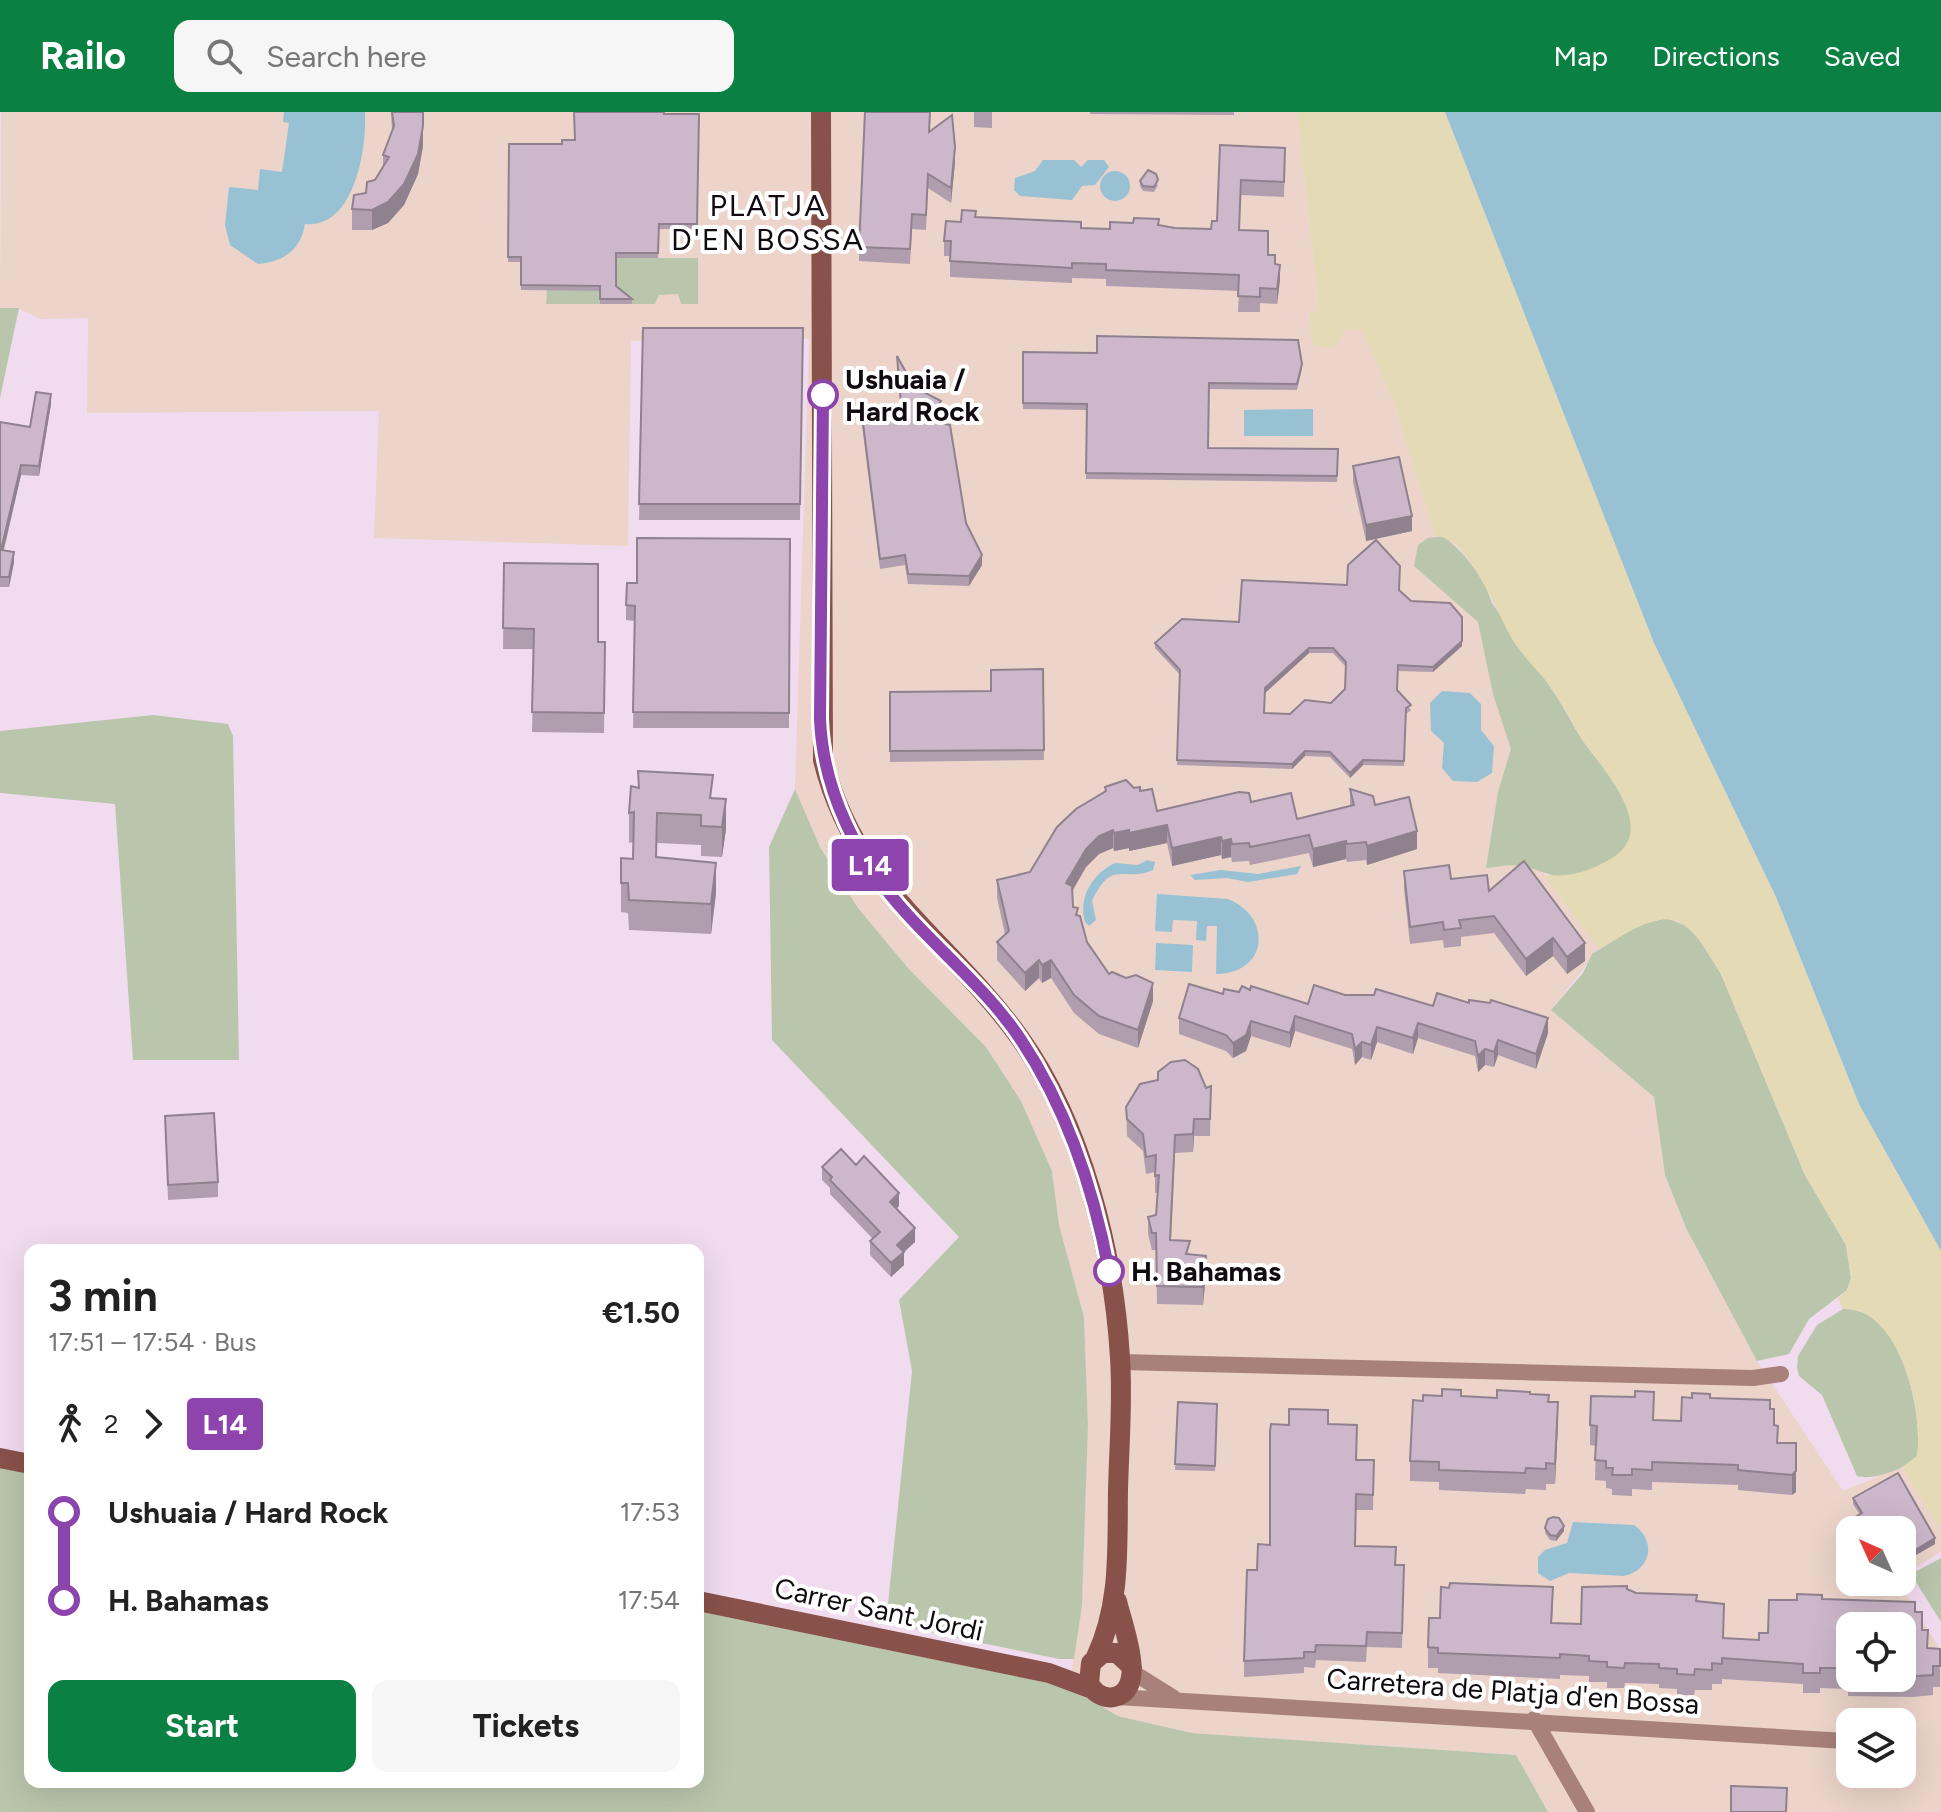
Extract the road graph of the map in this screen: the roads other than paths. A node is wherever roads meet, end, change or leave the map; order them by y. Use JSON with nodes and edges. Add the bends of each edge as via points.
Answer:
{"nodes":[{"id":1,"x":821,"y":112,"type":"edge"},
{"id":2,"x":1121,"y":1362,"type":"junction"},
{"id":3,"x":1781,"y":1374,"type":"dead end"},
{"id":4,"x":0,"y":1458,"type":"edge"},
{"id":5,"x":24,"y":1463,"type":"edge"},
{"id":6,"x":1116,"y":1597,"type":"junction"},
{"id":7,"x":704,"y":1602,"type":"edge"},
{"id":8,"x":1094,"y":1660,"type":"junction"},
{"id":9,"x":1133,"y":1670,"type":"junction"},
{"id":10,"x":1049,"y":1673,"type":"junction"},
{"id":11,"x":1092,"y":1689,"type":"junction"},
{"id":12,"x":1117,"y":1697,"type":"junction"},
{"id":13,"x":1176,"y":1699,"type":"junction"},
{"id":14,"x":1534,"y":1719,"type":"junction"},
{"id":15,"x":1836,"y":1740,"type":"edge"},
{"id":16,"x":1587,"y":1812,"type":"edge"}],
"edges":[{"from":1,"to":2,"type":"street","via":[[823,760],[841,813],[878,879],[1004,1019],[1046,1084],[1086,1174],[1116,1305]]},
{"from":2,"to":3,"type":"street","via":[[1753,1378]]},
{"from":2,"to":6,"type":"street"},
{"from":4,"to":5,"type":"street"},
{"from":6,"to":8,"type":"street"},
{"from":6,"to":9,"type":"street"},
{"from":7,"to":10,"type":"street","name":"Carrer Sant Jordi"},
{"from":8,"to":9,"type":"street","via":[[1117,1653]]},
{"from":8,"to":10,"type":"street","name":"Carrer Sant Jordi"},
{"from":8,"to":11,"type":"street","via":[[1088,1676]]},
{"from":9,"to":12,"type":"street","via":[[1129,1689]]},
{"from":9,"to":13,"type":"street","name":"Carretera de Platja d'en Bossa"},
{"from":10,"to":11,"type":"street","name":"Carrer Sant Jordi"},
{"from":11,"to":12,"type":"street","via":[[1103,1697]]},
{"from":12,"to":13,"type":"street","name":"Carretera de Platja d'en Bossa"},
{"from":13,"to":14,"type":"street","name":"Carretera de Platja d'en Bossa"},
{"from":14,"to":15,"type":"street","name":"Carretera de Platja d'en Bossa"},
{"from":14,"to":16,"type":"street"}]}
